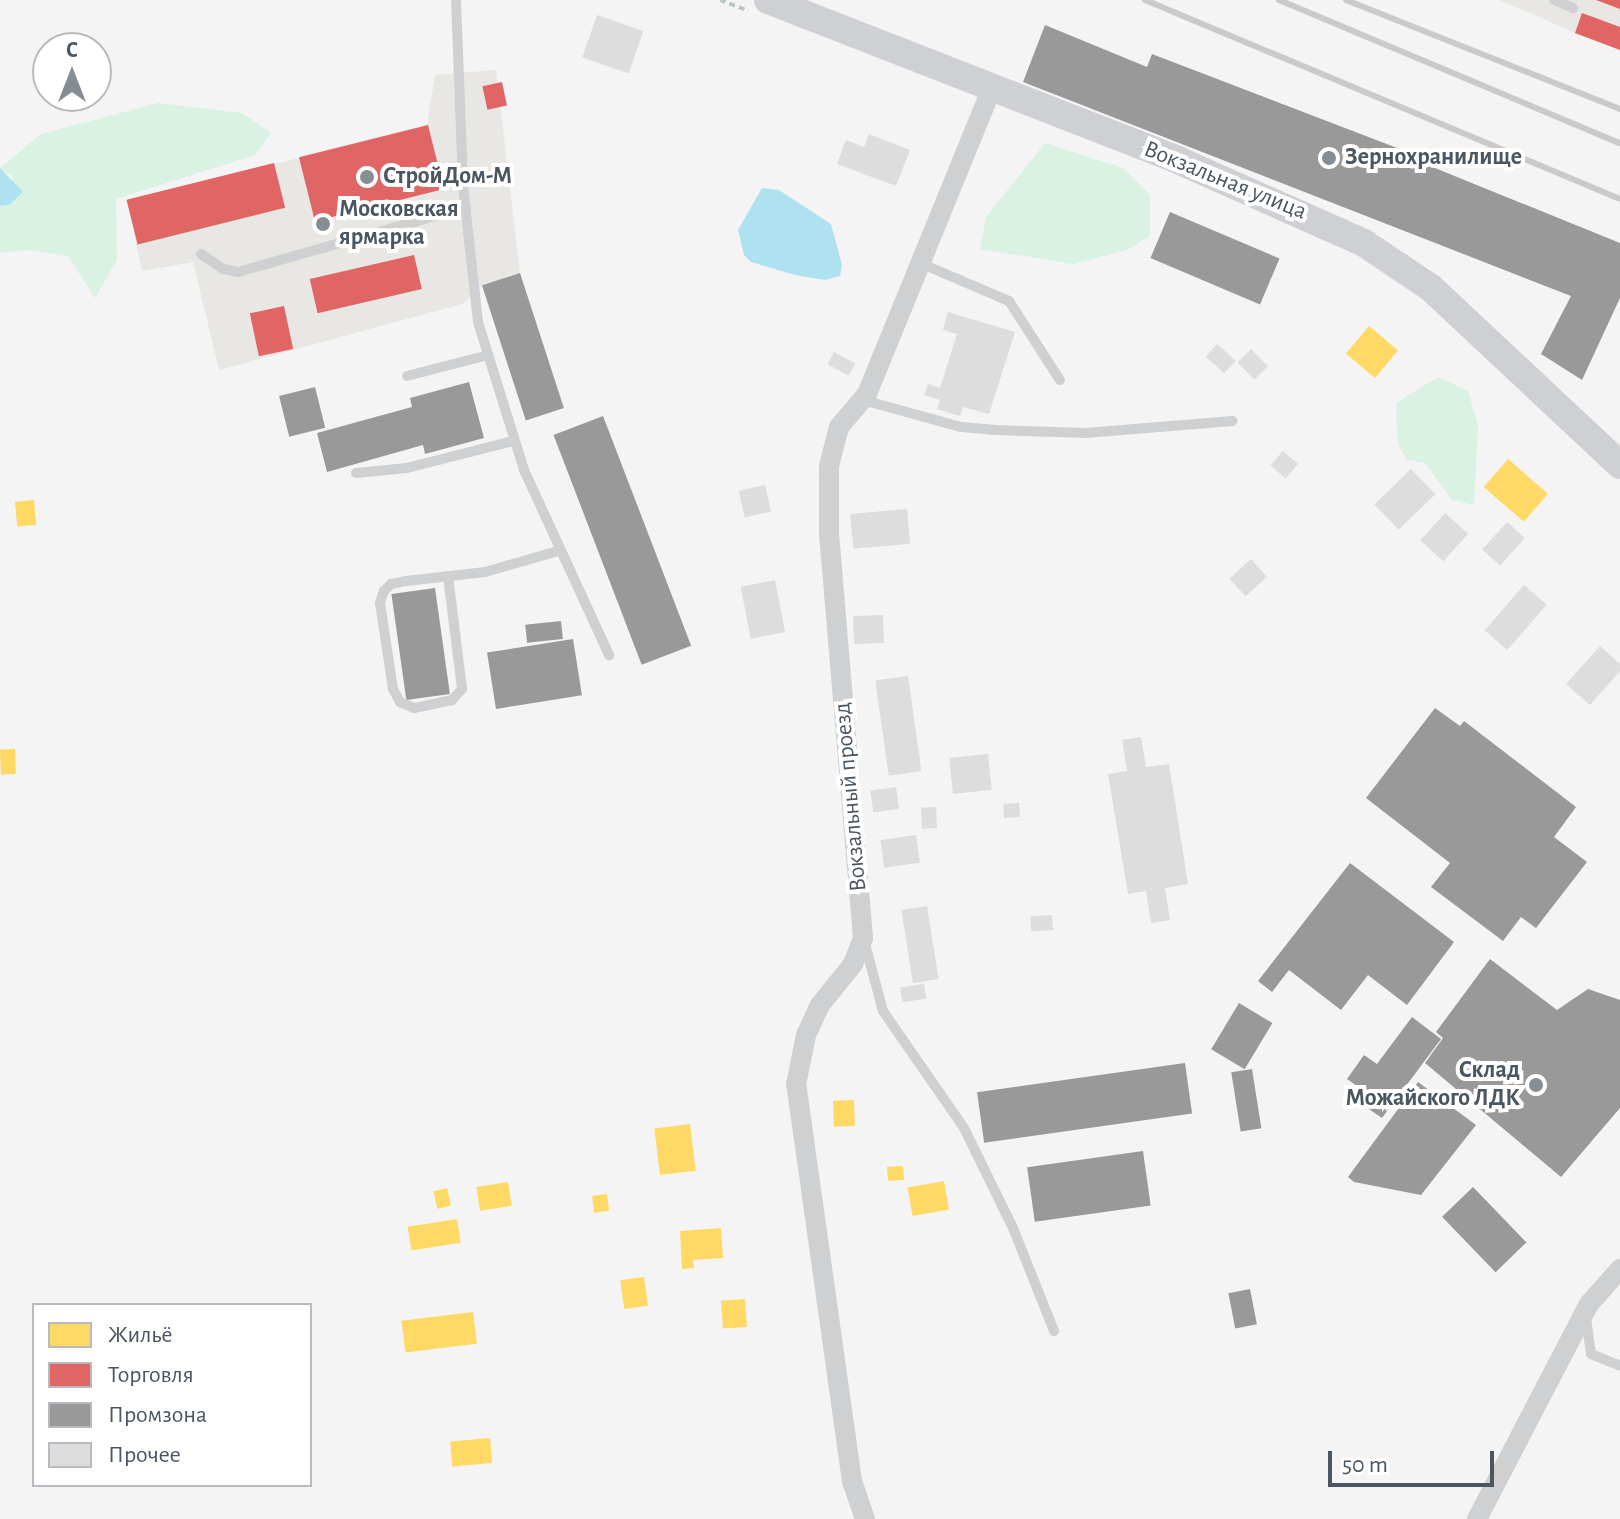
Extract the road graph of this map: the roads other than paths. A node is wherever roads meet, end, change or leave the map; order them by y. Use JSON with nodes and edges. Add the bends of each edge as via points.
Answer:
{"nodes":[{"id":1,"x":456,"y":0,"type":"edge"},
{"id":2,"x":768,"y":0,"type":"edge"},
{"id":3,"x":1554,"y":0,"type":"edge"},
{"id":4,"x":1573,"y":8,"type":"dead end"},
{"id":5,"x":992,"y":87,"type":"junction"},
{"id":6,"x":466,"y":207,"type":"junction"},
{"id":7,"x":201,"y":254,"type":"dead end"},
{"id":8,"x":920,"y":263,"type":"junction"},
{"id":9,"x":488,"y":355,"type":"junction"},
{"id":10,"x":407,"y":376,"type":"dead end"},
{"id":11,"x":1060,"y":380,"type":"dead end"},
{"id":12,"x":861,"y":399,"type":"junction"},
{"id":13,"x":1233,"y":421,"type":"dead end"},
{"id":14,"x":513,"y":441,"type":"junction"},
{"id":15,"x":1620,"y":465,"type":"edge"},
{"id":16,"x":356,"y":473,"type":"dead end"},
{"id":17,"x":561,"y":550,"type":"junction"},
{"id":18,"x":448,"y":576,"type":"junction"},
{"id":19,"x":609,"y":655,"type":"dead end"},
{"id":20,"x":863,"y":938,"type":"junction"},
{"id":21,"x":1620,"y":1269,"type":"edge"},
{"id":22,"x":1585,"y":1312,"type":"junction"},
{"id":23,"x":1054,"y":1331,"type":"dead end"},
{"id":24,"x":1620,"y":1366,"type":"edge"},
{"id":25,"x":865,"y":1519,"type":"edge"},
{"id":26,"x":1477,"y":1519,"type":"edge"}],
"edges":[{"from":1,"to":6,"type":"lane"},
{"from":2,"to":5,"type":"main road","name":"Вокзальная улица"},
{"from":3,"to":4,"type":"lane"},
{"from":5,"to":8,"type":"street","name":"Вокзальный проезд"},
{"from":5,"to":15,"type":"main road","name":"Вокзальная улица","via":[[1319,219],[1372,248],[1448,303]]},
{"from":6,"to":7,"type":"lane","via":[[238,272]]},
{"from":6,"to":9,"type":"lane","via":[[473,294]]},
{"from":8,"to":11,"type":"lane","via":[[1009,301]]},
{"from":8,"to":12,"type":"street","name":"Вокзальный проезд"},
{"from":9,"to":10,"type":"lane"},
{"from":9,"to":14,"type":"lane"},
{"from":12,"to":13,"type":"lane","via":[[929,420],[996,430],[1086,433]]},
{"from":12,"to":20,"type":"street","name":"Вокзальный проезд","via":[[839,427],[827,497]]},
{"from":14,"to":16,"type":"lane","via":[[407,468]]},
{"from":14,"to":17,"type":"lane"},
{"from":17,"to":18,"type":"lane"},
{"from":17,"to":19,"type":"lane"},
{"from":18,"to":18,"type":"lane","via":[[391,584],[380,603],[393,689],[400,702],[414,708],[452,700],[462,689]]},
{"from":20,"to":23,"type":"lane","via":[[883,1011],[964,1128],[1013,1228]]},
{"from":20,"to":25,"type":"street","via":[[853,964],[820,1005],[806,1035],[796,1085],[852,1481]]},
{"from":21,"to":22,"type":"street"},
{"from":22,"to":24,"type":"lane","via":[[1591,1354]]},
{"from":22,"to":26,"type":"street"}]}
